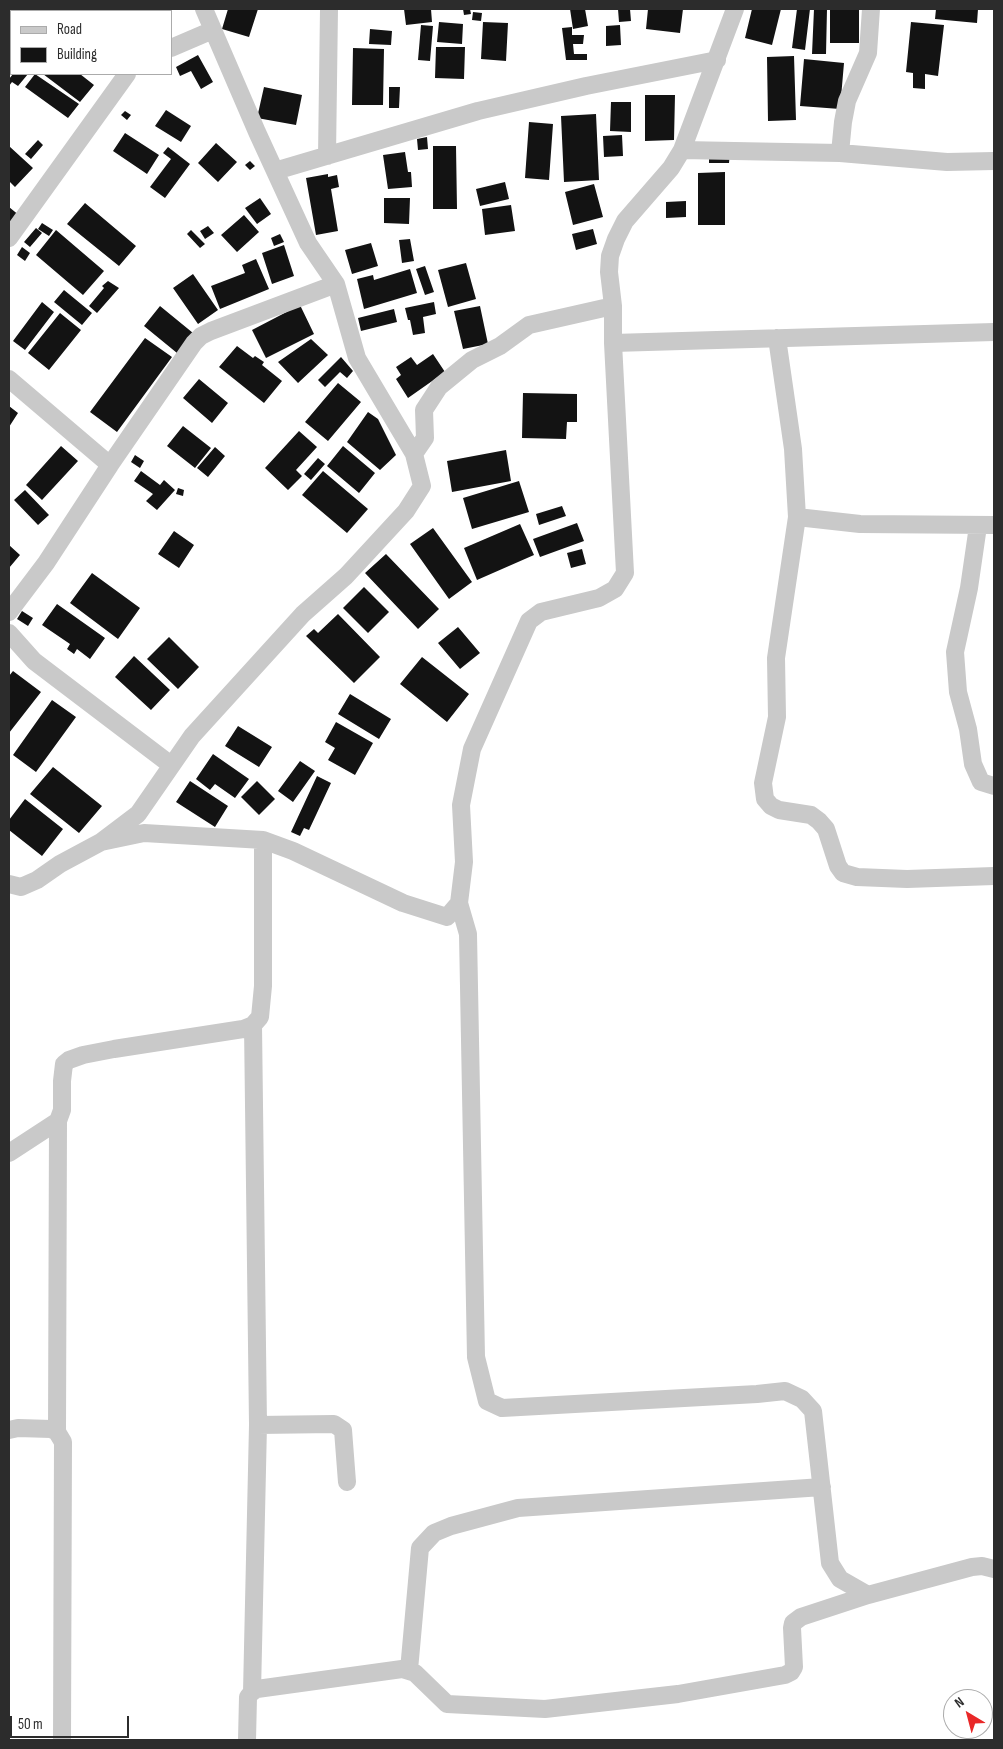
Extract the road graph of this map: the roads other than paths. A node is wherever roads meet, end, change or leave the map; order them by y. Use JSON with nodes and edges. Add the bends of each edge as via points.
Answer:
{"nodes":[{"id":1,"x":204,"y":9,"type":"edge"},
{"id":2,"x":329,"y":9,"type":"edge"},
{"id":3,"x":734,"y":9,"type":"edge"},
{"id":4,"x":871,"y":9,"type":"edge"},
{"id":5,"x":213,"y":30,"type":"junction"},
{"id":6,"x":172,"y":48,"type":"edge"},
{"id":7,"x":717,"y":60,"type":"junction"},
{"id":8,"x":126,"y":75,"type":"edge"},
{"id":9,"x":682,"y":150,"type":"junction"},
{"id":10,"x":840,"y":153,"type":"junction"},
{"id":11,"x":327,"y":156,"type":"junction"},
{"id":12,"x":994,"y":161,"type":"edge"},
{"id":13,"x":275,"y":171,"type":"junction"},
{"id":14,"x":9,"y":238,"type":"edge"},
{"id":15,"x":336,"y":284,"type":"junction"},
{"id":16,"x":612,"y":306,"type":"junction"},
{"id":17,"x":994,"y":332,"type":"edge"},
{"id":18,"x":777,"y":338,"type":"junction"},
{"id":19,"x":613,"y":343,"type":"junction"},
{"id":20,"x":9,"y":379,"type":"edge"},
{"id":21,"x":414,"y":454,"type":"junction"},
{"id":22,"x":110,"y":465,"type":"junction"},
{"id":23,"x":797,"y":517,"type":"junction"},
{"id":24,"x":986,"y":526,"type":"edge"},
{"id":25,"x":9,"y":612,"type":"edge"},
{"id":26,"x":9,"y":633,"type":"edge"},
{"id":27,"x":172,"y":765,"type":"junction"},
{"id":28,"x":994,"y":786,"type":"edge"},
{"id":29,"x":264,"y":840,"type":"junction"},
{"id":30,"x":101,"y":842,"type":"junction"},
{"id":31,"x":994,"y":876,"type":"edge"},
{"id":32,"x":9,"y":884,"type":"edge"},
{"id":33,"x":459,"y":903,"type":"junction"},
{"id":34,"x":253,"y":1025,"type":"junction"},
{"id":35,"x":58,"y":1121,"type":"junction"},
{"id":36,"x":9,"y":1153,"type":"edge"},
{"id":37,"x":258,"y":1425,"type":"junction"},
{"id":38,"x":9,"y":1430,"type":"edge"},
{"id":39,"x":57,"y":1432,"type":"junction"},
{"id":40,"x":348,"y":1482,"type":"dead end"},
{"id":41,"x":822,"y":1488,"type":"junction"},
{"id":42,"x":994,"y":1569,"type":"edge"},
{"id":43,"x":868,"y":1594,"type":"junction"},
{"id":44,"x":409,"y":1670,"type":"junction"},
{"id":45,"x":252,"y":1692,"type":"junction"},
{"id":46,"x":62,"y":1740,"type":"edge"},
{"id":47,"x":247,"y":1740,"type":"edge"}],
"edges":[{"from":1,"to":5,"type":"street"},
{"from":2,"to":11,"type":"street"},
{"from":3,"to":7,"type":"street"},
{"from":4,"to":10,"type":"street","via":[[868,53],[847,102]]},
{"from":5,"to":6,"type":"street"},
{"from":5,"to":13,"type":"street"},
{"from":7,"to":9,"type":"street"},
{"from":7,"to":11,"type":"street","via":[[478,110]]},
{"from":8,"to":14,"type":"street"},
{"from":9,"to":10,"type":"street"},
{"from":9,"to":16,"type":"street","via":[[671,168],[625,221],[616,239],[609,272]]},
{"from":10,"to":12,"type":"street","via":[[947,162]]},
{"from":11,"to":13,"type":"street"},
{"from":13,"to":15,"type":"street","via":[[308,243]]},
{"from":15,"to":21,"type":"street","via":[[357,358]]},
{"from":15,"to":22,"type":"street","via":[[201,336],[171,373]]},
{"from":16,"to":19,"type":"street"},
{"from":16,"to":21,"type":"street","via":[[529,325],[500,346],[472,360],[439,387],[424,410],[424,438]]},
{"from":17,"to":18,"type":"street"},
{"from":18,"to":19,"type":"street"},
{"from":18,"to":23,"type":"street","via":[[793,449]]},
{"from":19,"to":33,"type":"street","via":[[625,573],[615,589],[598,598],[540,612],[529,621],[472,749],[461,805],[464,862]]},
{"from":20,"to":22,"type":"street"},
{"from":21,"to":27,"type":"street","via":[[422,486],[406,512],[346,576],[303,614],[192,736]]},
{"from":22,"to":25,"type":"street","via":[[46,563]]},
{"from":23,"to":24,"type":"street","via":[[860,524]]},
{"from":23,"to":31,"type":"street","via":[[776,658],[777,717],[763,783],[765,799],[779,810],[811,815],[818,821],[826,829],[838,866],[844,873],[857,877],[907,879]]},
{"from":24,"to":28,"type":"street","via":[[955,652],[958,692],[968,729],[972,764],[981,782]]},
{"from":26,"to":27,"type":"street","via":[[34,661]]},
{"from":27,"to":30,"type":"street","via":[[138,814]]},
{"from":29,"to":30,"type":"street","via":[[144,833]]},
{"from":29,"to":33,"type":"street","via":[[403,903],[447,916]]},
{"from":29,"to":34,"type":"street","via":[[262,1007],[260,1017]]},
{"from":30,"to":32,"type":"street","via":[[37,880],[21,887]]},
{"from":33,"to":41,"type":"street","via":[[468,934],[476,1357],[487,1401],[502,1408],[785,1391],[802,1399],[813,1411]]},
{"from":34,"to":35,"type":"street","via":[[69,1060],[64,1064],[62,1110]]},
{"from":34,"to":37,"type":"street"},
{"from":35,"to":36,"type":"street"},
{"from":35,"to":39,"type":"street"},
{"from":37,"to":40,"type":"street","via":[[334,1424],[343,1430]]},
{"from":37,"to":45,"type":"street"},
{"from":38,"to":39,"type":"street","via":[[51,1429]]},
{"from":39,"to":46,"type":"street","via":[[63,1442]]},
{"from":41,"to":43,"type":"street","via":[[830,1563],[840,1579]]},
{"from":41,"to":44,"type":"street","via":[[518,1508],[434,1533],[420,1548]]},
{"from":42,"to":43,"type":"street","via":[[972,1567]]},
{"from":43,"to":44,"type":"street","via":[[801,1616],[793,1623],[795,1662],[791,1672],[678,1694],[545,1709],[452,1705]]},
{"from":44,"to":45,"type":"street"},
{"from":45,"to":47,"type":"street","via":[[248,1696]]}]}
